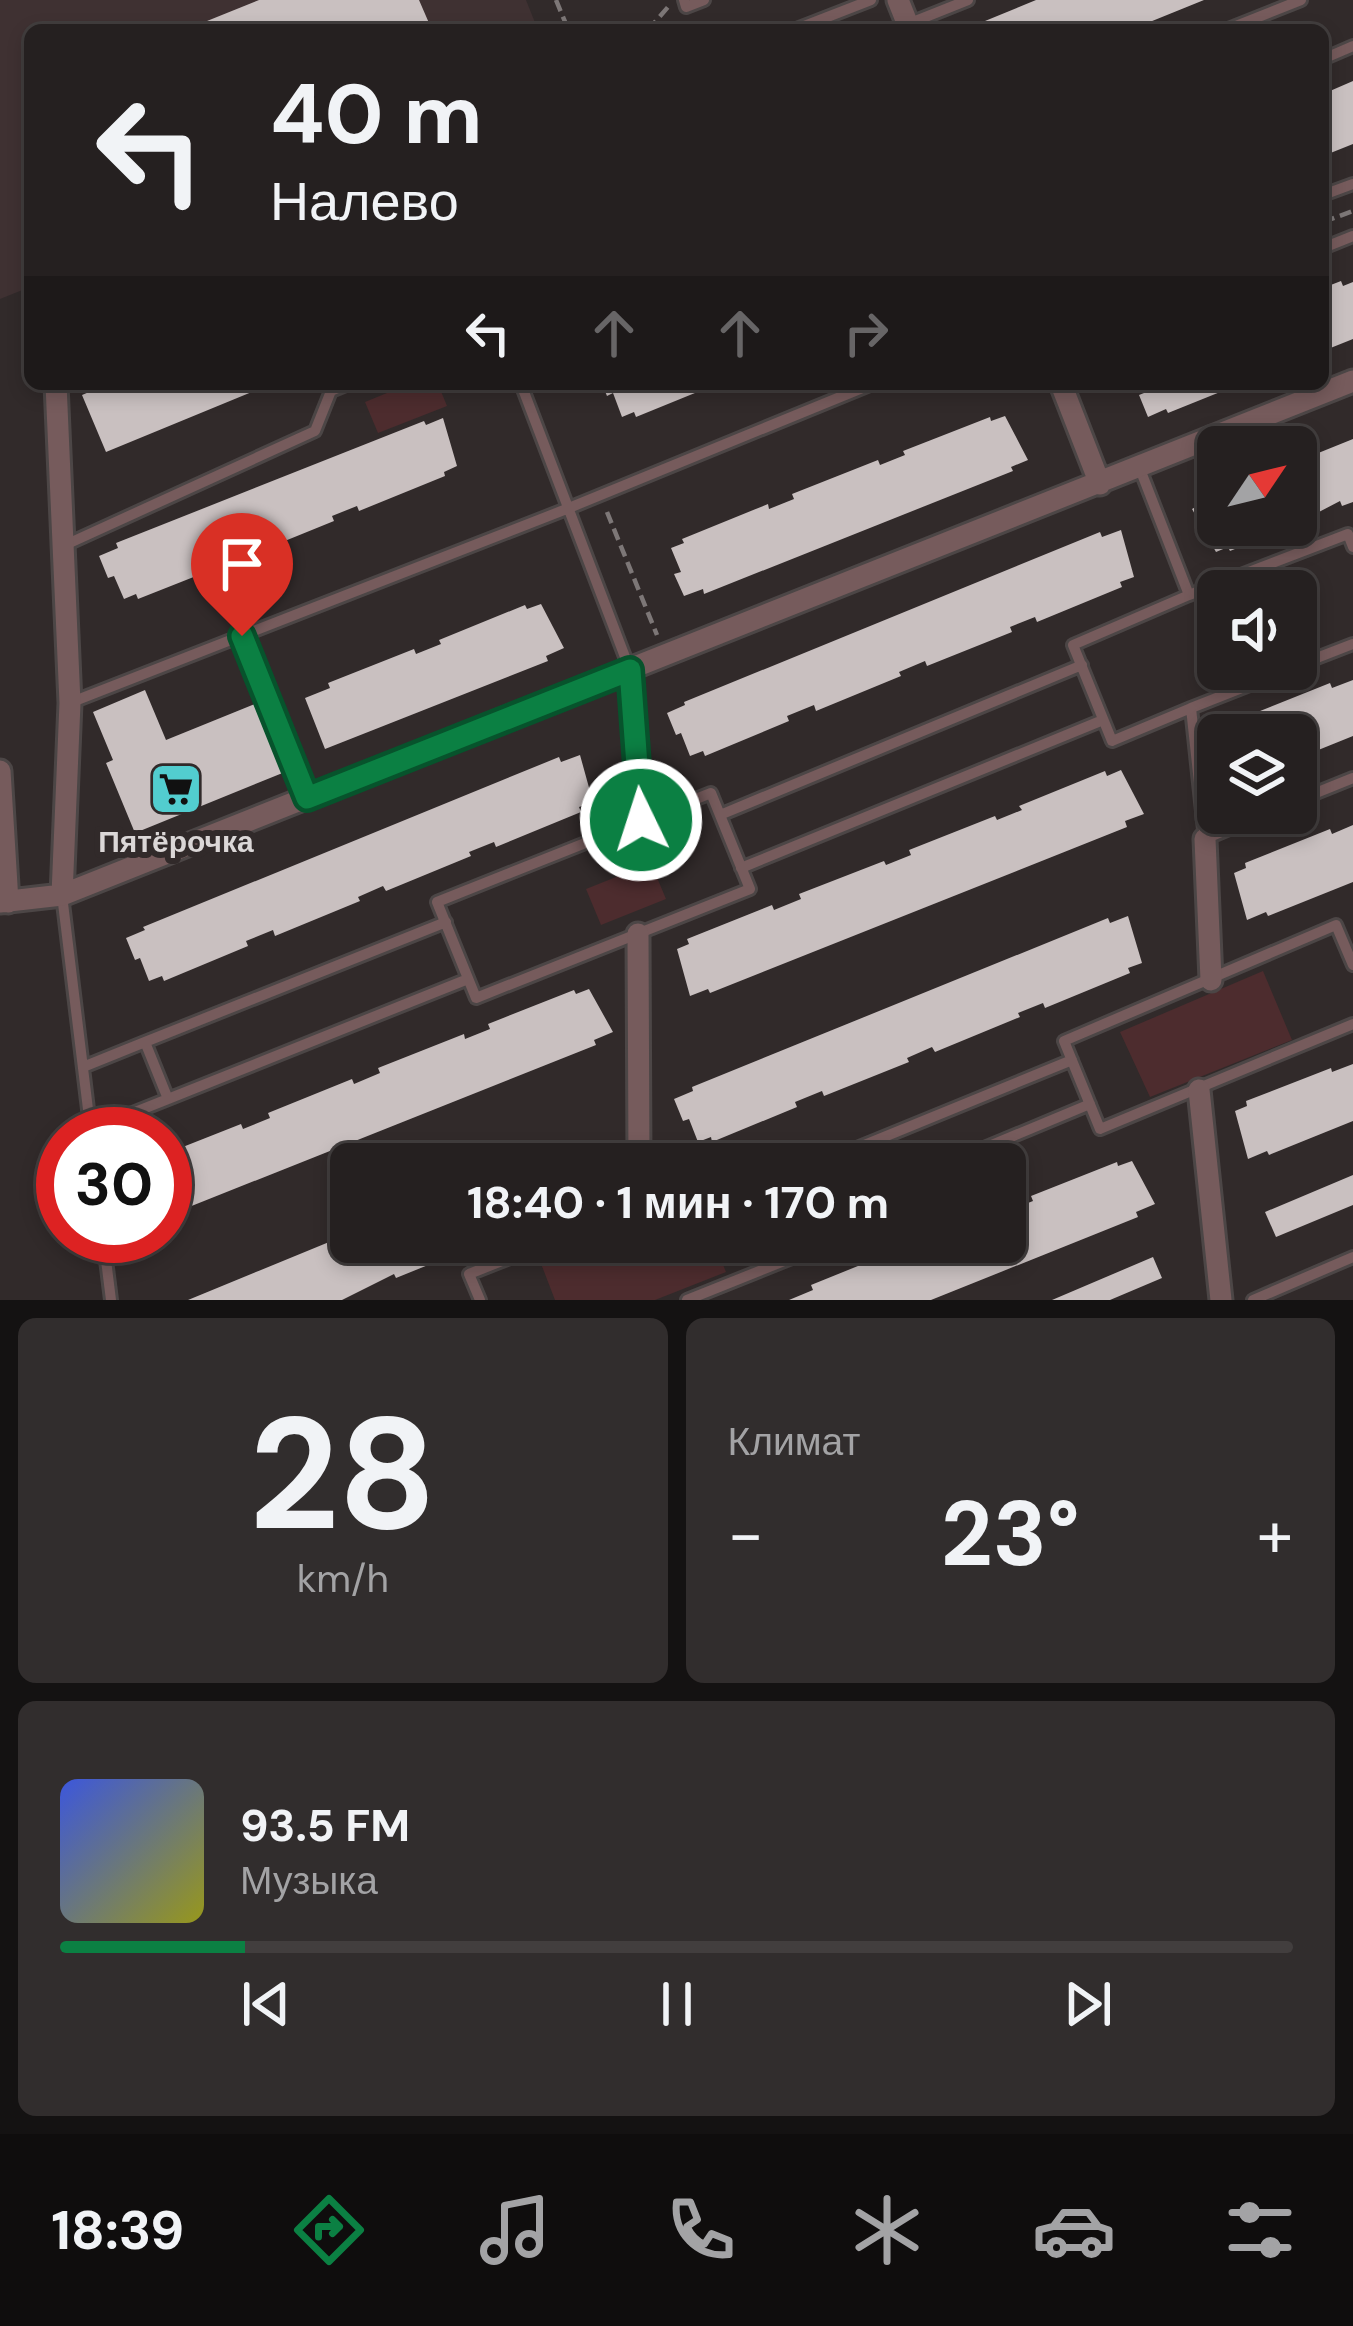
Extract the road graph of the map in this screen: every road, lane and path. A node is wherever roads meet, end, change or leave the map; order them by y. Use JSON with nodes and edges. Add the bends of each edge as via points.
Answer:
{"nodes":[{"id":1,"x":683,"y":0,"type":"edge"},
{"id":2,"x":704,"y":0,"type":"edge"},
{"id":3,"x":872,"y":0,"type":"edge"},
{"id":4,"x":968,"y":0,"type":"edge"},
{"id":5,"x":1300,"y":0,"type":"edge"},
{"id":6,"x":653,"y":24,"type":"edge"},
{"id":7,"x":810,"y":24,"type":"edge"},
{"id":8,"x":916,"y":24,"type":"edge"},
{"id":9,"x":1254,"y":24,"type":"edge"},
{"id":10,"x":1353,"y":381,"type":"edge"},
{"id":11,"x":56,"y":390,"type":"edge"},
{"id":12,"x":333,"y":390,"type":"edge"},
{"id":13,"x":523,"y":390,"type":"edge"},
{"id":14,"x":857,"y":390,"type":"edge"},
{"id":15,"x":1063,"y":390,"type":"edge"},
{"id":16,"x":1140,"y":469,"type":"junction"},
{"id":17,"x":1100,"y":484,"type":"junction"},
{"id":18,"x":600,"y":495,"type":"junction"},
{"id":19,"x":569,"y":508,"type":"junction"},
{"id":20,"x":63,"y":546,"type":"junction"},
{"id":21,"x":1353,"y":548,"type":"edge"},
{"id":22,"x":1189,"y":595,"type":"junction"},
{"id":23,"x":242,"y":636,"type":"junction"},
{"id":24,"x":1353,"y":644,"type":"edge"},
{"id":25,"x":666,"y":656,"type":"junction"},
{"id":26,"x":1317,"y":658,"type":"edge"},
{"id":27,"x":1082,"y":665,"type":"junction"},
{"id":28,"x":630,"y":670,"type":"junction"},
{"id":29,"x":1237,"y":690,"type":"edge"},
{"id":30,"x":70,"y":703,"type":"junction"},
{"id":31,"x":1192,"y":708,"type":"junction"},
{"id":32,"x":1103,"y":720,"type":"junction"},
{"id":33,"x":0,"y":771,"type":"edge"},
{"id":34,"x":1353,"y":778,"type":"edge"},
{"id":35,"x":1317,"y":793,"type":"edge"},
{"id":36,"x":307,"y":798,"type":"junction"},
{"id":37,"x":720,"y":814,"type":"junction"},
{"id":38,"x":641,"y":820,"type":"junction"},
{"id":39,"x":1215,"y":834,"type":"edge"},
{"id":40,"x":1205,"y":838,"type":"junction"},
{"id":41,"x":741,"y":868,"type":"junction"},
{"id":42,"x":62,"y":896,"type":"junction"},
{"id":43,"x":4,"y":902,"type":"edge"},
{"id":44,"x":446,"y":922,"type":"junction"},
{"id":45,"x":638,"y":934,"type":"junction"},
{"id":46,"x":1349,"y":946,"type":"edge"},
{"id":47,"x":1353,"y":965,"type":"edge"},
{"id":48,"x":468,"y":979,"type":"junction"},
{"id":49,"x":1210,"y":980,"type":"junction"},
{"id":50,"x":1353,"y":1024,"type":"edge"},
{"id":51,"x":145,"y":1042,"type":"junction"},
{"id":52,"x":1072,"y":1060,"type":"junction"},
{"id":53,"x":83,"y":1067,"type":"junction"},
{"id":54,"x":1199,"y":1090,"type":"junction"},
{"id":55,"x":168,"y":1099,"type":"junction"},
{"id":56,"x":1090,"y":1104,"type":"junction"},
{"id":57,"x":87,"y":1107,"type":"edge"},
{"id":58,"x":149,"y":1107,"type":"edge"},
{"id":59,"x":639,"y":1143,"type":"edge"},
{"id":60,"x":869,"y":1143,"type":"edge"},
{"id":61,"x":996,"y":1143,"type":"edge"},
{"id":62,"x":1353,"y":1256,"type":"edge"},
{"id":63,"x":106,"y":1263,"type":"edge"},
{"id":64,"x":497,"y":1263,"type":"edge"},
{"id":65,"x":779,"y":1263,"type":"edge"},
{"id":66,"x":477,"y":1299,"type":"edge"},
{"id":67,"x":111,"y":1300,"type":"edge"},
{"id":68,"x":687,"y":1300,"type":"edge"},
{"id":69,"x":1221,"y":1300,"type":"edge"},
{"id":70,"x":1253,"y":1300,"type":"edge"}],
"edges":[{"from":1,"to":2,"type":"lane","via":[[686,7]]},
{"from":1,"to":6,"type":"path"},
{"from":3,"to":7,"type":"lane"},
{"from":4,"to":8,"type":"lane"},
{"from":5,"to":9,"type":"lane"},
{"from":10,"to":16,"type":"street"},
{"from":11,"to":20,"type":"street"},
{"from":12,"to":20,"type":"lane","via":[[315,431]]},
{"from":13,"to":19,"type":"lane"},
{"from":14,"to":18,"type":"lane"},
{"from":15,"to":17,"type":"street"},
{"from":16,"to":17,"type":"street"},
{"from":16,"to":22,"type":"lane"},
{"from":17,"to":25,"type":"street"},
{"from":18,"to":19,"type":"lane"},
{"from":18,"to":25,"type":"path"},
{"from":19,"to":23,"type":"lane"},
{"from":19,"to":28,"type":"lane"},
{"from":20,"to":30,"type":"street"},
{"from":21,"to":22,"type":"lane","via":[[1348,534]]},
{"from":22,"to":27,"type":"lane","via":[[1073,645]]},
{"from":23,"to":30,"type":"lane"},
{"from":23,"to":36,"type":"lane"},
{"from":24,"to":26,"type":"lane"},
{"from":25,"to":28,"type":"street"},
{"from":27,"to":32,"type":"lane"},
{"from":27,"to":37,"type":"lane"},
{"from":28,"to":36,"type":"street"},
{"from":28,"to":38,"type":"street"},
{"from":29,"to":31,"type":"lane"},
{"from":30,"to":42,"type":"street"},
{"from":31,"to":32,"type":"lane","via":[[1112,741]]},
{"from":31,"to":40,"type":"lane"},
{"from":32,"to":41,"type":"lane"},
{"from":33,"to":43,"type":"street"},
{"from":34,"to":35,"type":"lane"},
{"from":36,"to":42,"type":"street"},
{"from":37,"to":38,"type":"lane","via":[[711,793]]},
{"from":37,"to":41,"type":"lane"},
{"from":38,"to":44,"type":"lane","via":[[437,902]]},
{"from":39,"to":40,"type":"lane"},
{"from":40,"to":49,"type":"street"},
{"from":41,"to":45,"type":"lane","via":[[750,889]]},
{"from":42,"to":43,"type":"street"},
{"from":42,"to":53,"type":"lane"},
{"from":44,"to":48,"type":"lane"},
{"from":44,"to":51,"type":"lane"},
{"from":45,"to":48,"type":"lane","via":[[476,998]]},
{"from":45,"to":59,"type":"street"},
{"from":46,"to":47,"type":"lane"},
{"from":46,"to":49,"type":"lane","via":[[1336,925]]},
{"from":48,"to":55,"type":"lane"},
{"from":49,"to":52,"type":"lane","via":[[1064,1041]]},
{"from":50,"to":54,"type":"lane"},
{"from":51,"to":53,"type":"lane"},
{"from":51,"to":55,"type":"lane"},
{"from":52,"to":56,"type":"lane"},
{"from":52,"to":60,"type":"lane"},
{"from":53,"to":57,"type":"lane"},
{"from":54,"to":56,"type":"lane","via":[[1100,1129]]},
{"from":54,"to":69,"type":"street"},
{"from":55,"to":58,"type":"lane"},
{"from":56,"to":61,"type":"lane"},
{"from":62,"to":70,"type":"lane"},
{"from":63,"to":67,"type":"lane"},
{"from":64,"to":66,"type":"lane","via":[[469,1274]]},
{"from":65,"to":68,"type":"lane"}]}
